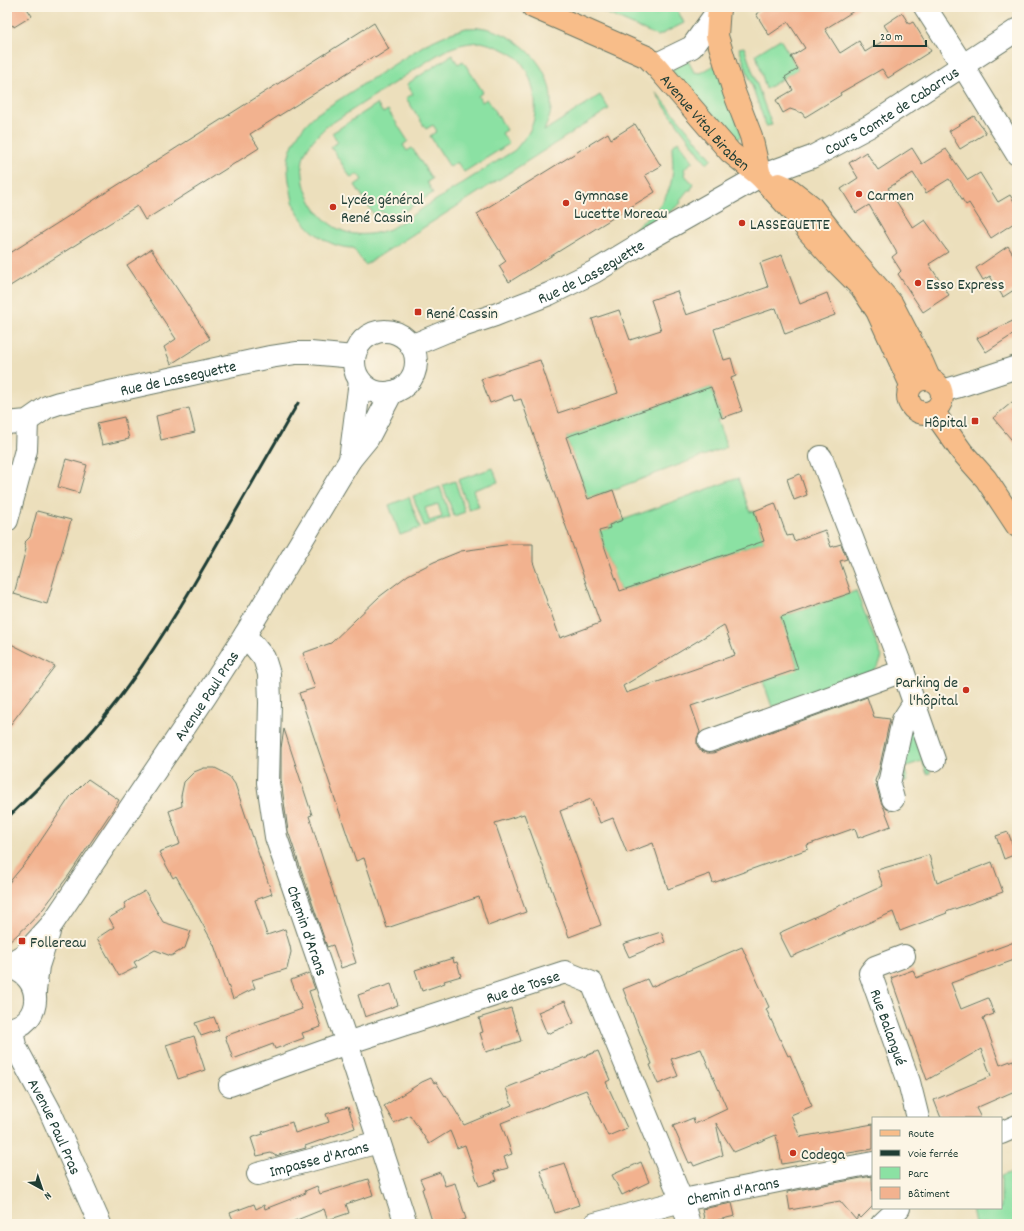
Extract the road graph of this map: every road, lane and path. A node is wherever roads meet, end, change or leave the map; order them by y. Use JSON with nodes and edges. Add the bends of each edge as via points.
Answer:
{"nodes":[{"id":1,"x":533,"y":7,"type":"edge"},
{"id":2,"x":925,"y":7,"type":"edge"},
{"id":3,"x":719,"y":8,"type":"edge"},
{"id":4,"x":1017,"y":30,"type":"edge"},
{"id":5,"x":655,"y":64,"type":"junction"},
{"id":6,"x":964,"y":66,"type":"junction"},
{"id":7,"x":1017,"y":154,"type":"edge"},
{"id":8,"x":760,"y":176,"type":"junction"},
{"id":9,"x":411,"y":346,"type":"junction"},
{"id":10,"x":354,"y":357,"type":"junction"},
{"id":11,"x":1017,"y":367,"type":"edge"},
{"id":12,"x":360,"y":381,"type":"junction"},
{"id":13,"x":927,"y":385,"type":"junction"},
{"id":14,"x":392,"y":392,"type":"junction"},
{"id":15,"x":933,"y":411,"type":"junction"},
{"id":16,"x":17,"y":422,"type":"edge"},
{"id":17,"x":821,"y":457,"type":"dead end"},
{"id":18,"x":350,"y":460,"type":"junction"},
{"id":19,"x":7,"y":520,"type":"edge"},
{"id":20,"x":1017,"y":526,"type":"edge"},
{"id":21,"x":245,"y":635,"type":"junction"},
{"id":22,"x":903,"y":672,"type":"junction"},
{"id":23,"x":914,"y":703,"type":"junction"},
{"id":24,"x":710,"y":741,"type":"dead end"},
{"id":25,"x":934,"y":760,"type":"dead end"},
{"id":26,"x":893,"y":799,"type":"dead end"},
{"id":27,"x":52,"y":924,"type":"junction"},
{"id":28,"x":904,"y":956,"type":"dead end"},
{"id":29,"x":7,"y":966,"type":"edge"},
{"id":30,"x":35,"y":992,"type":"junction"},
{"id":31,"x":9,"y":1029,"type":"edge"},
{"id":32,"x":347,"y":1043,"type":"junction"},
{"id":33,"x":230,"y":1085,"type":"dead end"},
{"id":34,"x":918,"y":1117,"type":"edge"},
{"id":35,"x":1017,"y":1126,"type":"edge"},
{"id":36,"x":1002,"y":1132,"type":"edge"},
{"id":37,"x":379,"y":1142,"type":"junction"},
{"id":38,"x":872,"y":1164,"type":"edge"},
{"id":39,"x":258,"y":1174,"type":"dead end"},
{"id":40,"x":682,"y":1201,"type":"junction"},
{"id":41,"x":898,"y":1209,"type":"edge"},
{"id":42,"x":100,"y":1224,"type":"edge"},
{"id":43,"x":406,"y":1224,"type":"edge"},
{"id":44,"x":595,"y":1224,"type":"edge"},
{"id":45,"x":689,"y":1224,"type":"edge"},
{"id":46,"x":882,"y":1224,"type":"edge"}],
"edges":[{"from":1,"to":5,"type":"main road","name":"Avenue Vital Biraben","via":[[647,57]]},
{"from":2,"to":6,"type":"street"},
{"from":3,"to":5,"type":"street","name":"Avenue Vital Biraben","via":[[692,47]]},
{"from":3,"to":8,"type":"main road","via":[[717,36],[751,136]]},
{"from":4,"to":6,"type":"street","name":"Cours Comte de Cabarrus"},
{"from":5,"to":8,"type":"main road","name":"Avenue Vital Biraben","via":[[730,152]]},
{"from":6,"to":7,"type":"street"},
{"from":6,"to":8,"type":"street","name":"Cours Comte de Cabarrus","via":[[870,126],[812,157]]},
{"from":8,"to":9,"type":"street","name":"Rue de Lasseguette","via":[[568,286]]},
{"from":8,"to":13,"type":"main road","name":"Avenue Vital Biraben","via":[[788,188],[811,206],[892,304],[922,362]]},
{"from":9,"to":10,"type":"street","via":[[404,338],[394,333],[373,333],[357,347]]},
{"from":9,"to":14,"type":"street","via":[[416,361],[415,369],[407,384]]},
{"from":10,"to":12,"type":"street","via":[[354,366]]},
{"from":10,"to":16,"type":"street","name":"Rue de Lasseguette","via":[[310,353],[270,357],[59,403]]},
{"from":11,"to":13,"type":"street","via":[[956,387]]},
{"from":12,"to":14,"type":"street","via":[[374,391]]},
{"from":12,"to":18,"type":"street","name":"Avenue Paul Pras"},
{"from":13,"to":15,"type":"main road","via":[[942,401]]},
{"from":13,"to":15,"type":"main road","via":[[908,395],[911,406],[919,412]]},
{"from":14,"to":18,"type":"street","name":"Avenue Paul Pras","via":[[368,438]]},
{"from":15,"to":20,"type":"main road","via":[[962,452],[986,479]]},
{"from":16,"to":19,"type":"street","via":[[26,450]]},
{"from":17,"to":22,"type":"street"},
{"from":18,"to":21,"type":"street","name":"Avenue Paul Pras"},
{"from":21,"to":27,"type":"street","name":"Avenue Paul Pras"},
{"from":21,"to":32,"type":"street","name":"Chemin d'Arans","via":[[264,658],[269,674],[268,783],[276,837]]},
{"from":22,"to":23,"type":"street"},
{"from":22,"to":24,"type":"street"},
{"from":23,"to":25,"type":"street"},
{"from":23,"to":26,"type":"street","via":[[901,728],[889,784]]},
{"from":27,"to":29,"type":"street","name":"Avenue Paul Pras","via":[[24,955]]},
{"from":27,"to":30,"type":"street","name":"Avenue Paul Pras","via":[[38,966]]},
{"from":28,"to":34,"type":"street","name":"Rue Balangué","via":[[875,967],[870,973],[909,1082]]},
{"from":29,"to":30,"type":"street","via":[[24,974]]},
{"from":30,"to":31,"type":"street","name":"Avenue Paul Pras","via":[[36,1001],[28,1019]]},
{"from":31,"to":42,"type":"street","name":"Avenue Paul Pras","via":[[14,1046],[50,1111]]},
{"from":32,"to":33,"type":"street","name":"Rue de Tosse"},
{"from":32,"to":37,"type":"street","name":"Chemin d'Arans"},
{"from":32,"to":40,"type":"street","name":"Rue de Tosse","via":[[566,972],[592,983]]},
{"from":35,"to":36,"type":"street"},
{"from":37,"to":39,"type":"street","name":"Impasse d'Arans"},
{"from":37,"to":43,"type":"street","name":"Chemin d'Arans"},
{"from":38,"to":40,"type":"street","name":"Chemin d'Arans"},
{"from":40,"to":44,"type":"street","name":"Chemin d'Arans"},
{"from":40,"to":45,"type":"street","name":"Rue de Tosse"},
{"from":41,"to":46,"type":"street"}]}
